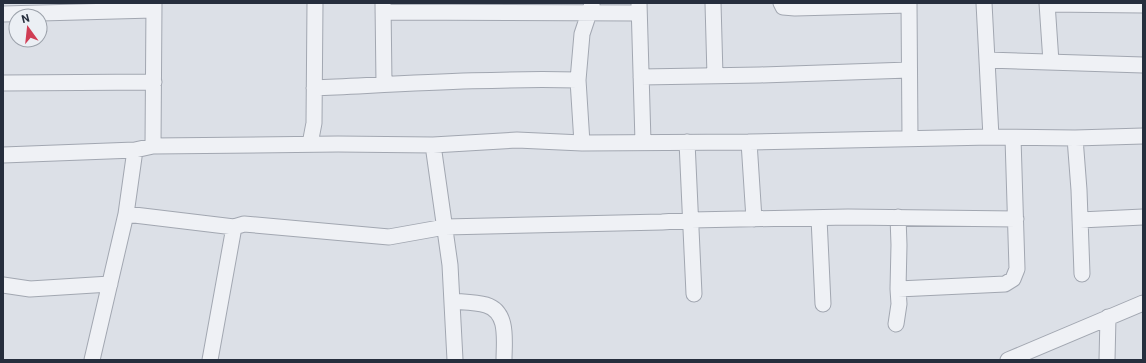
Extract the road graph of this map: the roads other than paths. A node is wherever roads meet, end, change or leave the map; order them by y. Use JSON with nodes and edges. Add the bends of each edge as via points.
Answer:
{"nodes":[{"id":1,"x":315,"y":3,"type":"edge"},
{"id":2,"x":713,"y":3,"type":"edge"},
{"id":3,"x":781,"y":3,"type":"edge"},
{"id":4,"x":984,"y":3,"type":"edge"},
{"id":5,"x":909,"y":4,"type":"edge"},
{"id":6,"x":1047,"y":4,"type":"edge"},
{"id":7,"x":1143,"y":5,"type":"edge"},
{"id":8,"x":154,"y":6,"type":"edge"},
{"id":9,"x":383,"y":8,"type":"edge"},
{"id":10,"x":410,"y":8,"type":"edge"},
{"id":11,"x":591,"y":8,"type":"edge"},
{"id":12,"x":639,"y":8,"type":"edge"},
{"id":13,"x":3,"y":14,"type":"edge"},
{"id":14,"x":987,"y":60,"type":"junction"},
{"id":15,"x":1051,"y":62,"type":"junction"},
{"id":16,"x":1143,"y":65,"type":"edge"},
{"id":17,"x":909,"y":70,"type":"junction"},
{"id":18,"x":715,"y":76,"type":"junction"},
{"id":19,"x":641,"y":77,"type":"junction"},
{"id":20,"x":578,"y":80,"type":"junction"},
{"id":21,"x":154,"y":82,"type":"junction"},
{"id":22,"x":3,"y":83,"type":"edge"},
{"id":23,"x":384,"y":84,"type":"junction"},
{"id":24,"x":314,"y":88,"type":"junction"},
{"id":25,"x":1143,"y":136,"type":"edge"},
{"id":26,"x":991,"y":138,"type":"junction"},
{"id":27,"x":1013,"y":138,"type":"junction"},
{"id":28,"x":1075,"y":138,"type":"junction"},
{"id":29,"x":910,"y":139,"type":"junction"},
{"id":30,"x":643,"y":142,"type":"junction"},
{"id":31,"x":687,"y":142,"type":"junction"},
{"id":32,"x":748,"y":142,"type":"junction"},
{"id":33,"x":582,"y":143,"type":"junction"},
{"id":34,"x":310,"y":144,"type":"junction"},
{"id":35,"x":433,"y":145,"type":"junction"},
{"id":36,"x":153,"y":146,"type":"junction"},
{"id":37,"x":135,"y":150,"type":"junction"},
{"id":38,"x":3,"y":155,"type":"edge"},
{"id":39,"x":126,"y":214,"type":"junction"},
{"id":40,"x":898,"y":217,"type":"junction"},
{"id":41,"x":1143,"y":217,"type":"edge"},
{"id":42,"x":819,"y":218,"type":"junction"},
{"id":43,"x":754,"y":219,"type":"junction"},
{"id":44,"x":1016,"y":219,"type":"junction"},
{"id":45,"x":691,"y":220,"type":"junction"},
{"id":46,"x":1080,"y":220,"type":"junction"},
{"id":47,"x":234,"y":227,"type":"junction"},
{"id":48,"x":445,"y":227,"type":"junction"},
{"id":49,"x":1082,"y":274,"type":"dead end"},
{"id":50,"x":110,"y":284,"type":"junction"},
{"id":51,"x":3,"y":285,"type":"edge"},
{"id":52,"x":898,"y":289,"type":"junction"},
{"id":53,"x":694,"y":294,"type":"dead end"},
{"id":54,"x":452,"y":301,"type":"junction"},
{"id":55,"x":1143,"y":303,"type":"edge"},
{"id":56,"x":823,"y":304,"type":"dead end"},
{"id":57,"x":1108,"y":317,"type":"junction"},
{"id":58,"x":896,"y":324,"type":"dead end"},
{"id":59,"x":92,"y":360,"type":"edge"},
{"id":60,"x":210,"y":360,"type":"edge"},
{"id":61,"x":455,"y":360,"type":"edge"},
{"id":62,"x":504,"y":360,"type":"edge"},
{"id":63,"x":1008,"y":360,"type":"edge"},
{"id":64,"x":1107,"y":360,"type":"edge"}],
"edges":[{"from":1,"to":24,"type":"street"},
{"from":2,"to":18,"type":"street"},
{"from":3,"to":5,"type":"street","via":[[783,7],[795,8]]},
{"from":4,"to":14,"type":"street"},
{"from":5,"to":17,"type":"street"},
{"from":6,"to":7,"type":"street"},
{"from":6,"to":15,"type":"street"},
{"from":8,"to":13,"type":"street"},
{"from":8,"to":21,"type":"street"},
{"from":9,"to":10,"type":"street"},
{"from":9,"to":23,"type":"street"},
{"from":10,"to":11,"type":"street"},
{"from":11,"to":12,"type":"street"},
{"from":11,"to":20,"type":"street","via":[[582,34]]},
{"from":12,"to":19,"type":"street"},
{"from":14,"to":15,"type":"street"},
{"from":14,"to":26,"type":"street"},
{"from":15,"to":16,"type":"street"},
{"from":17,"to":18,"type":"street"},
{"from":17,"to":29,"type":"street"},
{"from":18,"to":19,"type":"street"},
{"from":19,"to":30,"type":"street"},
{"from":20,"to":23,"type":"street","via":[[521,79]]},
{"from":20,"to":33,"type":"street"},
{"from":21,"to":22,"type":"street"},
{"from":21,"to":36,"type":"street"},
{"from":23,"to":24,"type":"street"},
{"from":24,"to":34,"type":"street","via":[[314,123]]},
{"from":25,"to":28,"type":"street"},
{"from":26,"to":27,"type":"street"},
{"from":26,"to":29,"type":"street"},
{"from":27,"to":28,"type":"street"},
{"from":27,"to":44,"type":"street"},
{"from":28,"to":46,"type":"street"},
{"from":29,"to":32,"type":"street"},
{"from":30,"to":31,"type":"street"},
{"from":30,"to":33,"type":"street"},
{"from":31,"to":32,"type":"street"},
{"from":31,"to":45,"type":"street"},
{"from":32,"to":43,"type":"street"},
{"from":33,"to":35,"type":"street","via":[[517,140]]},
{"from":34,"to":35,"type":"street"},
{"from":34,"to":36,"type":"street"},
{"from":35,"to":48,"type":"street"},
{"from":36,"to":37,"type":"street"},
{"from":37,"to":38,"type":"street"},
{"from":37,"to":39,"type":"street"},
{"from":39,"to":47,"type":"street"},
{"from":39,"to":50,"type":"street"},
{"from":40,"to":42,"type":"street"},
{"from":40,"to":44,"type":"street"},
{"from":40,"to":52,"type":"street"},
{"from":41,"to":46,"type":"street"},
{"from":42,"to":43,"type":"street"},
{"from":42,"to":56,"type":"street"},
{"from":43,"to":45,"type":"street"},
{"from":44,"to":52,"type":"street","via":[[1017,269],[1009,282]]},
{"from":45,"to":48,"type":"street"},
{"from":45,"to":53,"type":"street"},
{"from":46,"to":49,"type":"street"},
{"from":47,"to":48,"type":"street","via":[[244,224],[389,237]]},
{"from":47,"to":60,"type":"street"},
{"from":48,"to":54,"type":"street"},
{"from":50,"to":51,"type":"street","via":[[30,289]]},
{"from":50,"to":59,"type":"street"},
{"from":52,"to":58,"type":"street"},
{"from":54,"to":61,"type":"street"},
{"from":54,"to":62,"type":"street","via":[[485,304],[497,312],[504,329]]},
{"from":55,"to":57,"type":"street"},
{"from":57,"to":63,"type":"street"},
{"from":57,"to":64,"type":"street"}]}
